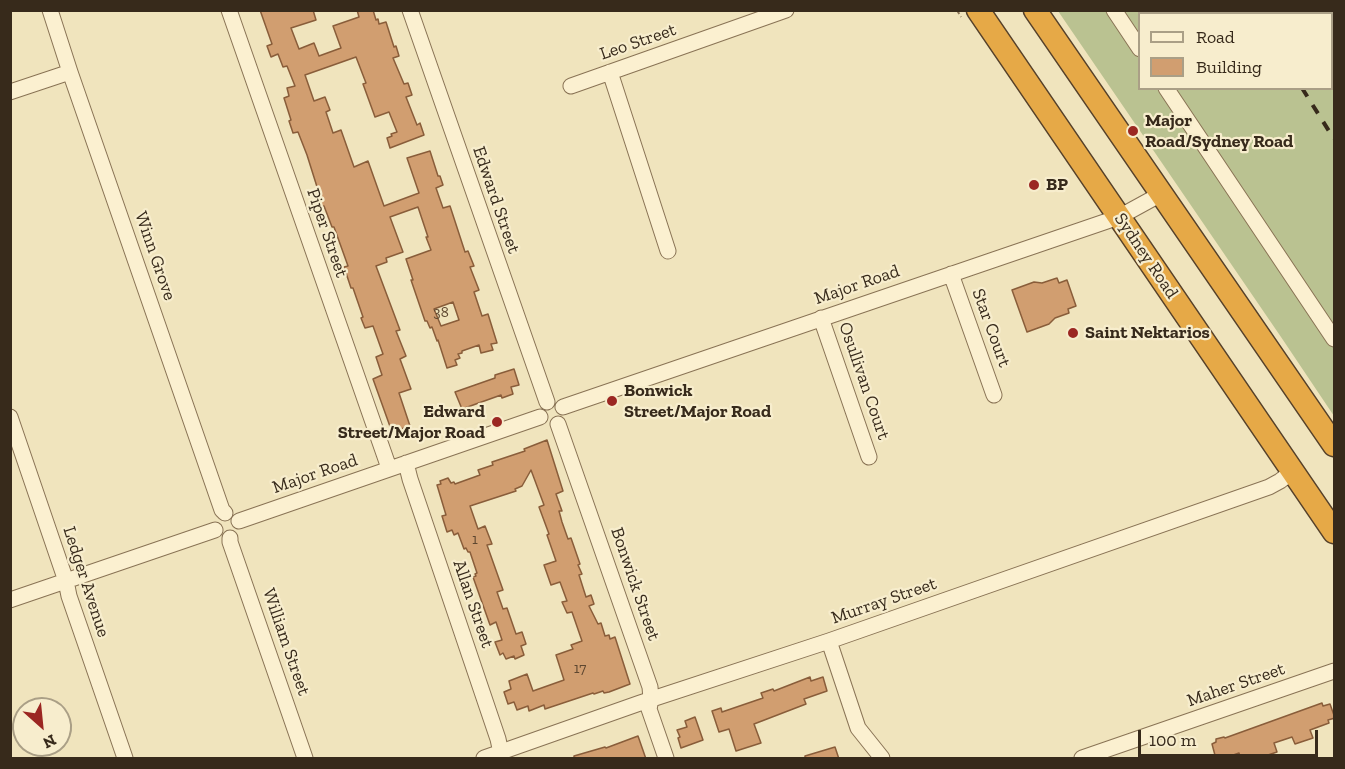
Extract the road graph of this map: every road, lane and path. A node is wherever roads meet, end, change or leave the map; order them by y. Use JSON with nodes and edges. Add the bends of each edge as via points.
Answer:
{"nodes":[{"id":1,"x":50,"y":10,"type":"edge"},
{"id":2,"x":229,"y":10,"type":"edge"},
{"id":3,"x":410,"y":10,"type":"edge"},
{"id":4,"x":786,"y":10,"type":"edge"},
{"id":5,"x":978,"y":10,"type":"edge"},
{"id":6,"x":1035,"y":10,"type":"edge"},
{"id":7,"x":1114,"y":10,"type":"edge"},
{"id":8,"x":1138,"y":46,"type":"edge"},
{"id":9,"x":70,"y":72,"type":"junction"},
{"id":10,"x":610,"y":72,"type":"junction"},
{"id":11,"x":571,"y":86,"type":"dead end"},
{"id":12,"x":1167,"y":90,"type":"edge"},
{"id":13,"x":10,"y":92,"type":"edge"},
{"id":14,"x":1161,"y":194,"type":"junction"},
{"id":15,"x":1119,"y":217,"type":"junction"},
{"id":16,"x":668,"y":251,"type":"dead end"},
{"id":17,"x":951,"y":274,"type":"junction"},
{"id":18,"x":821,"y":318,"type":"junction"},
{"id":19,"x":1335,"y":339,"type":"edge"},
{"id":20,"x":994,"y":395,"type":"dead end"},
{"id":21,"x":547,"y":402,"type":"junction"},
{"id":22,"x":563,"y":407,"type":"junction"},
{"id":23,"x":10,"y":417,"type":"edge"},
{"id":24,"x":540,"y":417,"type":"junction"},
{"id":25,"x":558,"y":424,"type":"junction"},
{"id":26,"x":1335,"y":445,"type":"edge"},
{"id":27,"x":869,"y":457,"type":"dead end"},
{"id":28,"x":406,"y":463,"type":"junction"},
{"id":29,"x":389,"y":468,"type":"junction"},
{"id":30,"x":1293,"y":471,"type":"junction"},
{"id":31,"x":225,"y":513,"type":"junction"},
{"id":32,"x":239,"y":521,"type":"junction"},
{"id":33,"x":215,"y":530,"type":"junction"},
{"id":34,"x":1335,"y":532,"type":"edge"},
{"id":35,"x":230,"y":538,"type":"junction"},
{"id":36,"x":66,"y":580,"type":"junction"},
{"id":37,"x":10,"y":600,"type":"edge"},
{"id":38,"x":829,"y":641,"type":"junction"},
{"id":39,"x":1335,"y":671,"type":"edge"},
{"id":40,"x":651,"y":699,"type":"junction"},
{"id":41,"x":500,"y":756,"type":"edge"},
{"id":42,"x":125,"y":759,"type":"edge"},
{"id":43,"x":305,"y":759,"type":"edge"},
{"id":44,"x":484,"y":759,"type":"edge"},
{"id":45,"x":666,"y":759,"type":"edge"},
{"id":46,"x":882,"y":759,"type":"edge"},
{"id":47,"x":1082,"y":759,"type":"edge"}],
"edges":[{"from":1,"to":9,"type":"street","name":"Winn Grove"},
{"from":2,"to":29,"type":"street","name":"Piper Street"},
{"from":3,"to":21,"type":"street","name":"Edward Street"},
{"from":4,"to":10,"type":"street","name":"Leo Street"},
{"from":5,"to":15,"type":"highway","name":"Sydney Road"},
{"from":6,"to":14,"type":"highway"},
{"from":7,"to":8,"type":"street"},
{"from":9,"to":13,"type":"street"},
{"from":9,"to":31,"type":"street","name":"Winn Grove"},
{"from":10,"to":11,"type":"street","name":"Leo Street"},
{"from":10,"to":16,"type":"street"},
{"from":12,"to":19,"type":"street"},
{"from":14,"to":15,"type":"street","name":"Major Road"},
{"from":14,"to":26,"type":"highway"},
{"from":15,"to":17,"type":"street","name":"Major Road"},
{"from":15,"to":30,"type":"highway","name":"Sydney Road"},
{"from":17,"to":18,"type":"street","name":"Major Road"},
{"from":17,"to":20,"type":"street","name":"Star Court"},
{"from":18,"to":22,"type":"street","name":"Major Road"},
{"from":18,"to":27,"type":"street","name":"Osullivan Court"},
{"from":21,"to":22,"type":"street","via":[[554,400]]},
{"from":21,"to":24,"type":"street"},
{"from":22,"to":25,"type":"street","via":[[564,415]]},
{"from":23,"to":36,"type":"street","name":"Ledger Avenue"},
{"from":24,"to":25,"type":"street","via":[[547,424]]},
{"from":24,"to":28,"type":"street","name":"Major Road"},
{"from":25,"to":40,"type":"street","name":"Bonwick Street"},
{"from":28,"to":29,"type":"street","name":"Major Road"},
{"from":28,"to":41,"type":"street","name":"Allan Street","via":[[498,739]]},
{"from":29,"to":32,"type":"street","name":"Major Road"},
{"from":30,"to":34,"type":"highway","name":"Sydney Road"},
{"from":30,"to":38,"type":"street","name":"Murray Street","via":[[1269,487]]},
{"from":31,"to":32,"type":"street"},
{"from":31,"to":33,"type":"street","via":[[217,518]]},
{"from":32,"to":35,"type":"street","via":[[238,531]]},
{"from":33,"to":35,"type":"street"},
{"from":33,"to":36,"type":"street"},
{"from":35,"to":43,"type":"street","name":"William Street"},
{"from":36,"to":37,"type":"street"},
{"from":36,"to":42,"type":"street","name":"Ledger Avenue"},
{"from":38,"to":40,"type":"street","name":"Murray Street"},
{"from":38,"to":46,"type":"street","via":[[858,728]]},
{"from":39,"to":47,"type":"street","name":"Maher Street"},
{"from":40,"to":41,"type":"street","name":"Murray Street"},
{"from":40,"to":45,"type":"street","name":"Bonwick Street","via":[[649,709]]},
{"from":41,"to":44,"type":"street","name":"Murray Street"}]}
